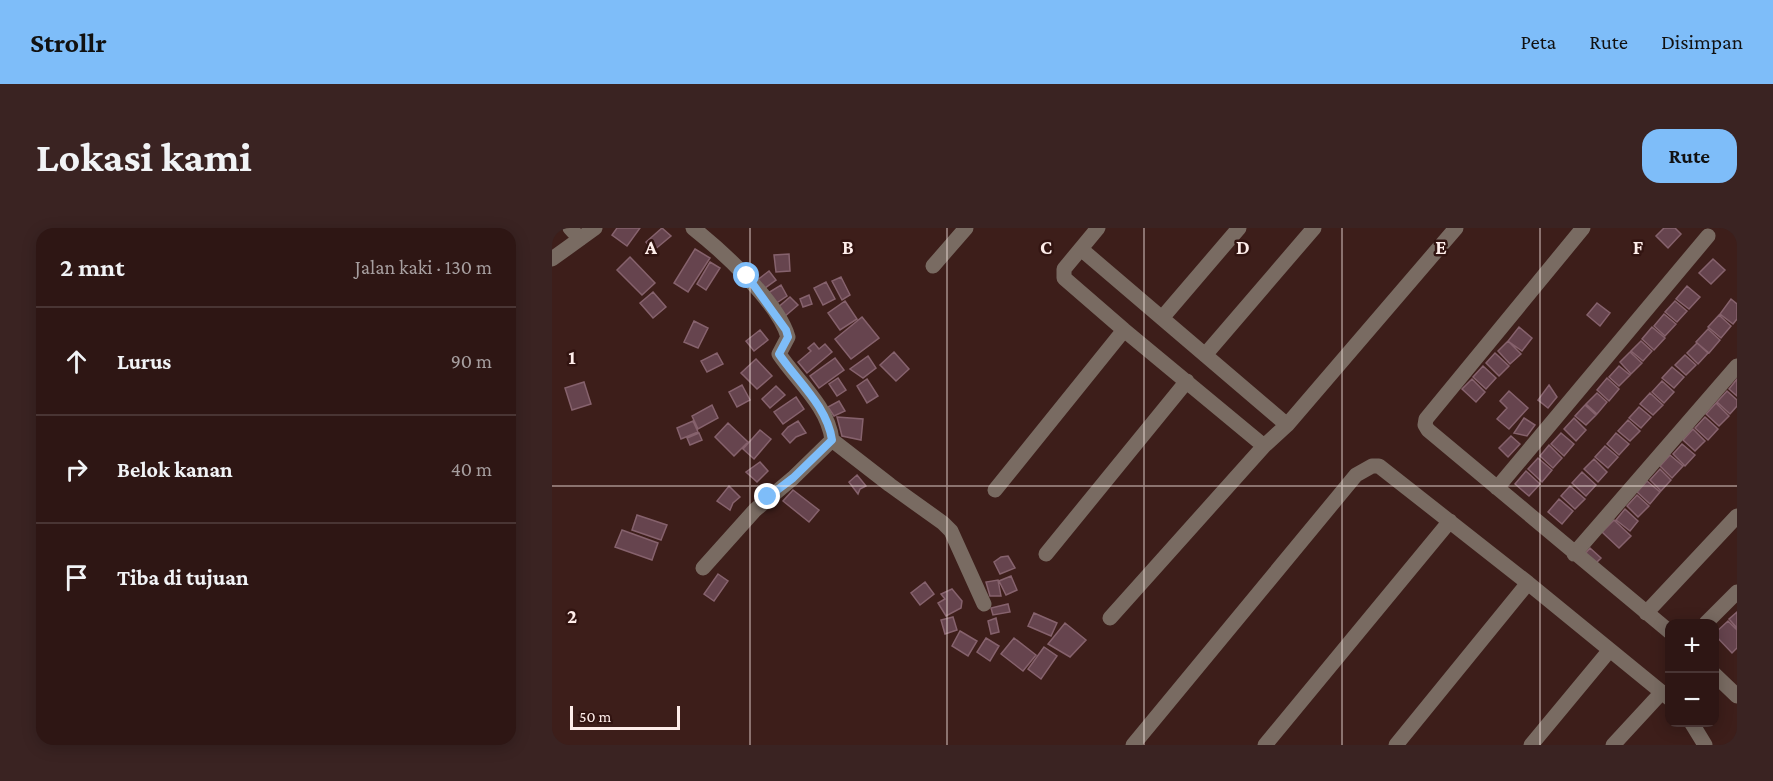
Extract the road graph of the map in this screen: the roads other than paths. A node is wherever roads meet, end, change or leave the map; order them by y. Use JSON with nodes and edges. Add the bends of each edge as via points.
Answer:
{"nodes":[{"id":1,"x":595,"y":228,"type":"edge"},
{"id":2,"x":693,"y":228,"type":"edge"},
{"id":3,"x":966,"y":228,"type":"edge"},
{"id":4,"x":1098,"y":228,"type":"edge"},
{"id":5,"x":1239,"y":228,"type":"edge"},
{"id":6,"x":1314,"y":228,"type":"edge"},
{"id":7,"x":1456,"y":228,"type":"edge"},
{"id":8,"x":1583,"y":228,"type":"edge"},
{"id":9,"x":575,"y":234,"type":"edge"},
{"id":10,"x":1708,"y":236,"type":"dead end"},
{"id":11,"x":1081,"y":249,"type":"junction"},
{"id":12,"x":552,"y":259,"type":"edge"},
{"id":13,"x":933,"y":266,"type":"dead end"},
{"id":14,"x":1162,"y":318,"type":"junction"},
{"id":15,"x":1124,"y":330,"type":"junction"},
{"id":16,"x":1204,"y":355,"type":"junction"},
{"id":17,"x":1737,"y":366,"type":"edge"},
{"id":18,"x":1187,"y":381,"type":"junction"},
{"id":19,"x":1287,"y":425,"type":"junction"},
{"id":20,"x":832,"y":440,"type":"junction"},
{"id":21,"x":1264,"y":446,"type":"junction"},
{"id":22,"x":1497,"y":488,"type":"junction"},
{"id":23,"x":995,"y":490,"type":"dead end"},
{"id":24,"x":1737,"y":516,"type":"edge"},
{"id":25,"x":1450,"y":521,"type":"junction"},
{"id":26,"x":1046,"y":554,"type":"dead end"},
{"id":27,"x":1574,"y":554,"type":"junction"},
{"id":28,"x":703,"y":568,"type":"dead end"},
{"id":29,"x":1528,"y":583,"type":"junction"},
{"id":30,"x":1737,"y":592,"type":"edge"},
{"id":31,"x":984,"y":604,"type":"dead end"},
{"id":32,"x":1646,"y":613,"type":"junction"},
{"id":33,"x":1110,"y":618,"type":"dead end"},
{"id":34,"x":1711,"y":619,"type":"edge"},
{"id":35,"x":1665,"y":628,"type":"edge"},
{"id":36,"x":1609,"y":651,"type":"junction"},
{"id":37,"x":1719,"y":679,"type":"edge"},
{"id":38,"x":1665,"y":695,"type":"edge"},
{"id":39,"x":1737,"y":696,"type":"edge"},
{"id":40,"x":1665,"y":697,"type":"edge"},
{"id":41,"x":1694,"y":727,"type":"edge"},
{"id":42,"x":1133,"y":745,"type":"edge"},
{"id":43,"x":1265,"y":745,"type":"edge"},
{"id":44,"x":1396,"y":745,"type":"edge"},
{"id":45,"x":1531,"y":745,"type":"edge"},
{"id":46,"x":1613,"y":745,"type":"edge"},
{"id":47,"x":1706,"y":745,"type":"edge"}],
"edges":[{"from":1,"to":9,"type":"street"},
{"from":2,"to":20,"type":"street","via":[[747,276],[779,318],[788,337],[779,354],[822,412]]},
{"from":3,"to":13,"type":"street"},
{"from":4,"to":11,"type":"street"},
{"from":5,"to":14,"type":"street"},
{"from":6,"to":16,"type":"street"},
{"from":7,"to":19,"type":"street"},
{"from":8,"to":22,"type":"street","via":[[1426,419],[1428,430]]},
{"from":9,"to":12,"type":"street"},
{"from":10,"to":22,"type":"street"},
{"from":11,"to":14,"type":"street"},
{"from":11,"to":15,"type":"street","via":[[1064,269],[1064,278]]},
{"from":14,"to":16,"type":"street"},
{"from":15,"to":18,"type":"street"},
{"from":15,"to":23,"type":"street"},
{"from":16,"to":19,"type":"street"},
{"from":17,"to":27,"type":"street"},
{"from":18,"to":21,"type":"street"},
{"from":18,"to":26,"type":"street"},
{"from":19,"to":21,"type":"street"},
{"from":20,"to":28,"type":"street","via":[[755,510]]},
{"from":20,"to":31,"type":"street","via":[[951,531]]},
{"from":21,"to":33,"type":"street"},
{"from":22,"to":27,"type":"street"},
{"from":24,"to":32,"type":"street"},
{"from":25,"to":29,"type":"street"},
{"from":25,"to":42,"type":"street","via":[[1379,466],[1364,469]]},
{"from":25,"to":43,"type":"street"},
{"from":27,"to":32,"type":"street"},
{"from":29,"to":36,"type":"street"},
{"from":29,"to":44,"type":"street"},
{"from":30,"to":34,"type":"street"},
{"from":32,"to":35,"type":"street"},
{"from":36,"to":38,"type":"street"},
{"from":36,"to":45,"type":"street"},
{"from":37,"to":39,"type":"street"},
{"from":40,"to":46,"type":"street"},
{"from":41,"to":47,"type":"street"}]}
